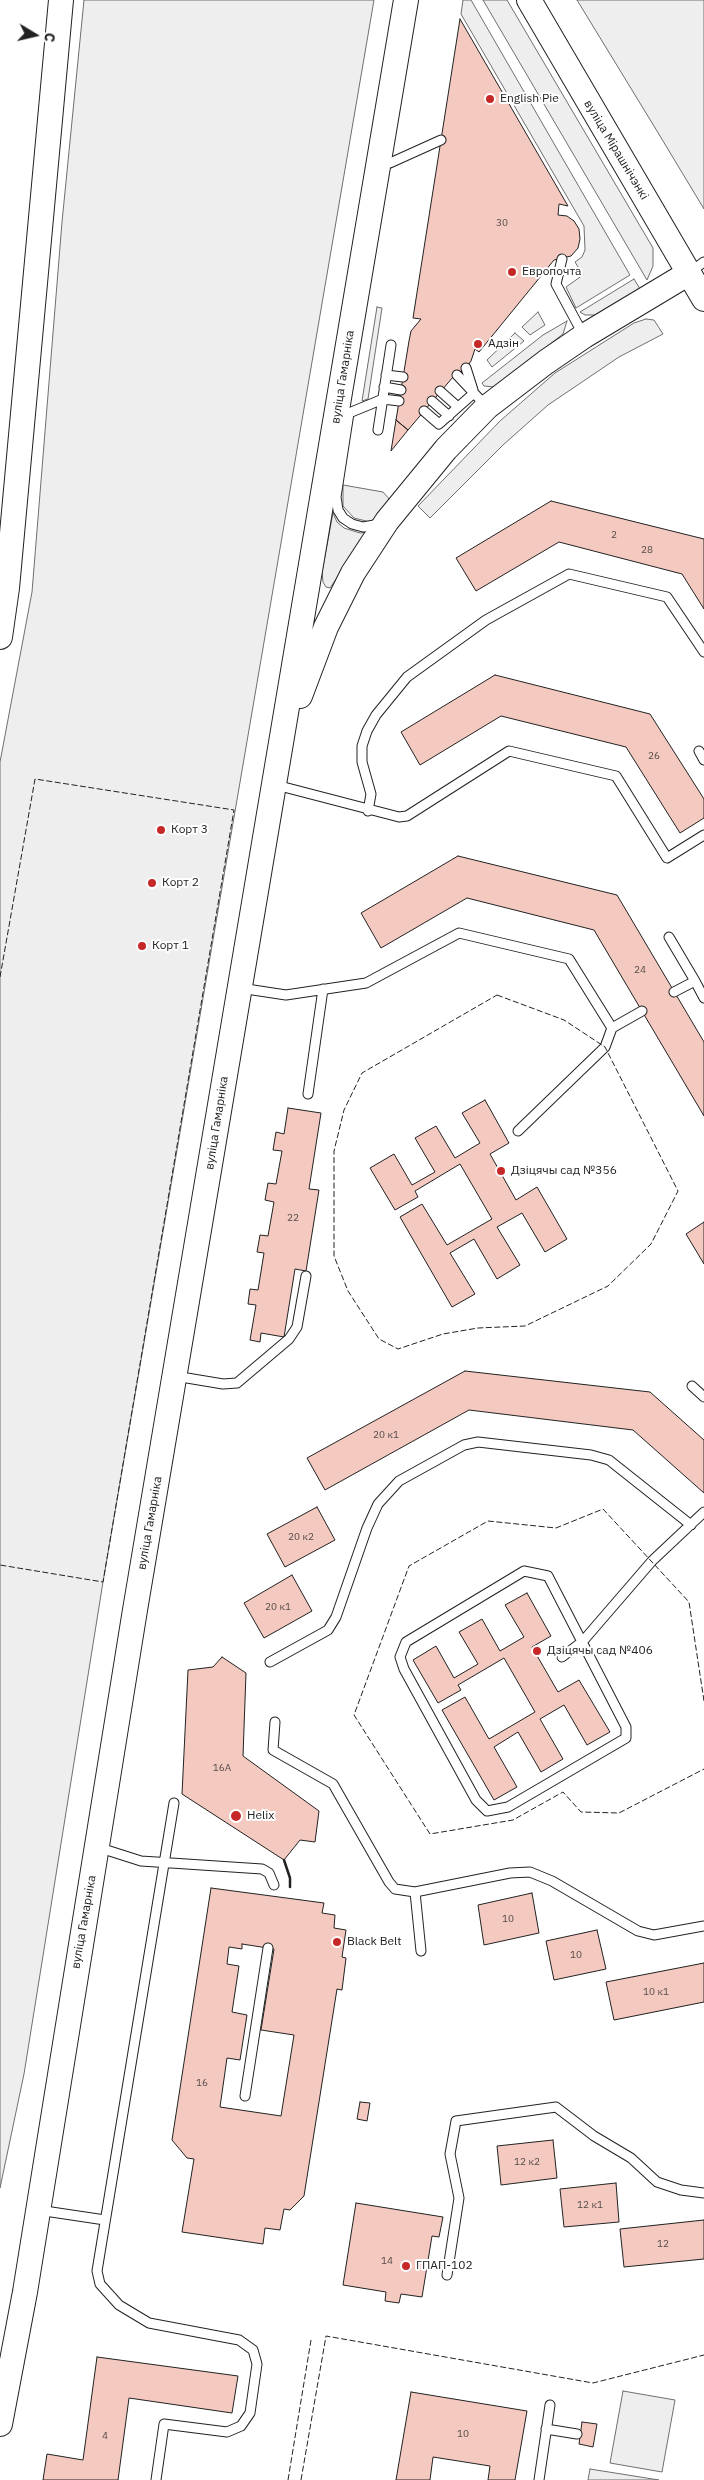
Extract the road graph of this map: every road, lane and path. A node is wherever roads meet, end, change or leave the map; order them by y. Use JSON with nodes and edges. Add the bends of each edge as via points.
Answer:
{"nodes":[{"id":1,"x":60,"y":0,"type":"edge"},
{"id":2,"x":406,"y":0,"type":"edge"},
{"id":3,"x":529,"y":0,"type":"edge"},
{"id":4,"x":441,"y":140,"type":"dead end"},
{"id":5,"x":380,"y":149,"type":"junction"},
{"id":6,"x":562,"y":259,"type":"dead end"},
{"id":7,"x":696,"y":268,"type":"edge"},
{"id":8,"x":704,"y":299,"type":"edge"},
{"id":9,"x":584,"y":336,"type":"junction"},
{"id":10,"x":391,"y":345,"type":"dead end"},
{"id":11,"x":466,"y":368,"type":"dead end"},
{"id":12,"x":386,"y":375,"type":"junction"},
{"id":13,"x":457,"y":375,"type":"dead end"},
{"id":14,"x":403,"y":378,"type":"dead end"},
{"id":15,"x":384,"y":387,"type":"junction"},
{"id":16,"x":401,"y":390,"type":"dead end"},
{"id":17,"x":440,"y":391,"type":"dead end"},
{"id":18,"x":383,"y":399,"type":"junction"},
{"id":19,"x":480,"y":400,"type":"junction"},
{"id":20,"x":399,"y":401,"type":"dead end"},
{"id":21,"x":432,"y":401,"type":"dead end"},
{"id":22,"x":458,"y":407,"type":"junction"},
{"id":23,"x":424,"y":411,"type":"dead end"},
{"id":24,"x":343,"y":412,"type":"junction"},
{"id":25,"x":448,"y":416,"type":"junction"},
{"id":26,"x":378,"y":430,"type":"dead end"},
{"id":27,"x":387,"y":522,"type":"junction"},
{"id":28,"x":0,"y":637,"type":"edge"},
{"id":29,"x":704,"y":652,"type":"edge"},
{"id":30,"x":699,"y":751,"type":"dead end"},
{"id":31,"x":279,"y":754,"type":"junction"},
{"id":32,"x":704,"y":760,"type":"edge"},
{"id":33,"x":273,"y":785,"type":"junction"},
{"id":34,"x":368,"y":811,"type":"junction"},
{"id":35,"x":704,"y":835,"type":"edge"},
{"id":36,"x":669,"y":937,"type":"dead end"},
{"id":37,"x":694,"y":981,"type":"junction"},
{"id":38,"x":240,"y":988,"type":"junction"},
{"id":39,"x":323,"y":989,"type":"junction"},
{"id":40,"x":674,"y":992,"type":"dead end"},
{"id":41,"x":704,"y":998,"type":"edge"},
{"id":42,"x":642,"y":1011,"type":"dead end"},
{"id":43,"x":612,"y":1028,"type":"junction"},
{"id":44,"x":308,"y":1094,"type":"dead end"},
{"id":45,"x":518,"y":1131,"type":"dead end"},
{"id":46,"x":306,"y":1276,"type":"dead end"},
{"id":47,"x":175,"y":1376,"type":"junction"},
{"id":48,"x":692,"y":1386,"type":"dead end"},
{"id":49,"x":704,"y":1397,"type":"edge"},
{"id":50,"x":704,"y":1512,"type":"edge"},
{"id":51,"x":691,"y":1525,"type":"junction"},
{"id":52,"x":582,"y":1642,"type":"junction"},
{"id":53,"x":562,"y":1657,"type":"dead end"},
{"id":54,"x":270,"y":1662,"type":"dead end"},
{"id":55,"x":275,"y":1722,"type":"dead end"},
{"id":56,"x":174,"y":1803,"type":"dead end"},
{"id":57,"x":97,"y":1847,"type":"junction"},
{"id":58,"x":163,"y":1863,"type":"junction"},
{"id":59,"x":274,"y":1885,"type":"dead end"},
{"id":60,"x":415,"y":1892,"type":"junction"},
{"id":61,"x":704,"y":1926,"type":"edge"},
{"id":62,"x":268,"y":1948,"type":"dead end"},
{"id":63,"x":421,"y":1951,"type":"dead end"},
{"id":64,"x":245,"y":2096,"type":"dead end"},
{"id":65,"x":704,"y":2193,"type":"edge"},
{"id":66,"x":37,"y":2210,"type":"junction"},
{"id":67,"x":105,"y":2220,"type":"junction"},
{"id":68,"x":447,"y":2274,"type":"dead end"},
{"id":69,"x":25,"y":2292,"type":"junction"},
{"id":70,"x":0,"y":2357,"type":"edge"},
{"id":71,"x":550,"y":2405,"type":"dead end"},
{"id":72,"x":0,"y":2424,"type":"edge"},
{"id":73,"x":546,"y":2430,"type":"junction"},
{"id":74,"x":577,"y":2434,"type":"dead end"},
{"id":75,"x":156,"y":2480,"type":"edge"},
{"id":76,"x":539,"y":2480,"type":"edge"}],
"edges":[{"from":1,"to":28,"type":"main road"},
{"from":2,"to":5,"type":"main road","name":"вуліца Гамарніка"},
{"from":3,"to":7,"type":"main road","name":"вуліца Мірашнічэнкі"},
{"from":4,"to":5,"type":"lane","via":[[390,163]]},
{"from":5,"to":24,"type":"main road","name":"вуліца Гамарніка"},
{"from":6,"to":9,"type":"lane","via":[[556,284]]},
{"from":7,"to":8,"type":"main road","name":"вуліца Мірашнічэнкі"},
{"from":7,"to":9,"type":"main road","name":"вуліца Гамарніка"},
{"from":9,"to":19,"type":"main road","name":"вуліца Гамарніка"},
{"from":10,"to":12,"type":"lane"},
{"from":11,"to":19,"type":"lane"},
{"from":12,"to":14,"type":"lane"},
{"from":12,"to":15,"type":"lane"},
{"from":13,"to":19,"type":"lane"},
{"from":15,"to":16,"type":"lane"},
{"from":15,"to":18,"type":"lane"},
{"from":17,"to":22,"type":"lane"},
{"from":18,"to":20,"type":"lane"},
{"from":18,"to":24,"type":"lane"},
{"from":18,"to":26,"type":"lane"},
{"from":19,"to":22,"type":"lane"},
{"from":19,"to":27,"type":"main road","name":"вуліца Гамарніка","via":[[446,449]]},
{"from":21,"to":25,"type":"lane"},
{"from":22,"to":25,"type":"lane"},
{"from":23,"to":25,"type":"lane","via":[[438,424]]},
{"from":24,"to":27,"type":"lane","via":[[336,497],[338,510],[343,518],[357,526]]},
{"from":24,"to":31,"type":"main road","name":"вуліца Гамарніка"},
{"from":27,"to":31,"type":"main road","name":"вуліца Гамарніка","via":[[353,574],[326,627]]},
{"from":29,"to":34,"type":"lane","via":[[667,596],[569,574],[486,620],[407,677],[366,731],[362,762],[371,794]]},
{"from":30,"to":32,"type":"lane"},
{"from":31,"to":33,"type":"main road","name":"вуліца Гамарніка"},
{"from":33,"to":34,"type":"lane"},
{"from":33,"to":38,"type":"main road","name":"вуліца Гамарніка"},
{"from":34,"to":35,"type":"lane","via":[[407,816],[508,752],[616,776],[667,858]]},
{"from":36,"to":37,"type":"lane"},
{"from":37,"to":40,"type":"lane"},
{"from":37,"to":41,"type":"lane"},
{"from":38,"to":39,"type":"lane","via":[[286,994]]},
{"from":38,"to":47,"type":"main road","name":"вуліца Гамарніка"},
{"from":39,"to":43,"type":"lane","via":[[366,983],[458,933],[569,959]]},
{"from":39,"to":44,"type":"lane"},
{"from":42,"to":43,"type":"lane"},
{"from":43,"to":45,"type":"lane","via":[[605,1048]]},
{"from":46,"to":47,"type":"lane","via":[[297,1327],[289,1339],[237,1383],[223,1384]]},
{"from":47,"to":57,"type":"main road","name":"вуліца Гамарніка"},
{"from":48,"to":49,"type":"lane"},
{"from":50,"to":51,"type":"lane"},
{"from":51,"to":52,"type":"lane","via":[[652,1561]]},
{"from":51,"to":54,"type":"lane","via":[[609,1460],[478,1442],[464,1445],[399,1481],[378,1504],[336,1617],[328,1630]]},
{"from":52,"to":52,"type":"lane","via":[[548,1576],[524,1572],[406,1642],[400,1657],[404,1669],[476,1800],[487,1811],[508,1807],[626,1738],[626,1727]]},
{"from":52,"to":53,"type":"lane"},
{"from":55,"to":60,"type":"lane","via":[[273,1750],[333,1784],[388,1882],[395,1889]]},
{"from":56,"to":58,"type":"lane"},
{"from":57,"to":58,"type":"lane","via":[[141,1861]]},
{"from":57,"to":66,"type":"main road","name":"вуліца Гамарніка"},
{"from":58,"to":59,"type":"lane","via":[[262,1869],[269,1873]]},
{"from":58,"to":67,"type":"lane"},
{"from":60,"to":61,"type":"lane","via":[[530,1872],[552,1881],[638,1931],[654,1935]]},
{"from":60,"to":63,"type":"lane"},
{"from":62,"to":64,"type":"lane"},
{"from":65,"to":68,"type":"lane","via":[[658,2182],[631,2158],[594,2136],[556,2107],[456,2121],[450,2154],[459,2198]]},
{"from":66,"to":67,"type":"lane"},
{"from":66,"to":69,"type":"main road","name":"вуліца Гамарніка"},
{"from":67,"to":75,"type":"lane","via":[[97,2271],[100,2284],[118,2305],[149,2323],[239,2340],[253,2350],[257,2364],[250,2413],[241,2426],[227,2432],[164,2424]]},
{"from":69,"to":70,"type":"main road","name":"вуліца Гамарніка"},
{"from":69,"to":72,"type":"main road","name":"вуліца Гамарніка"},
{"from":71,"to":73,"type":"lane"},
{"from":73,"to":74,"type":"lane"},
{"from":73,"to":76,"type":"lane"}]}
